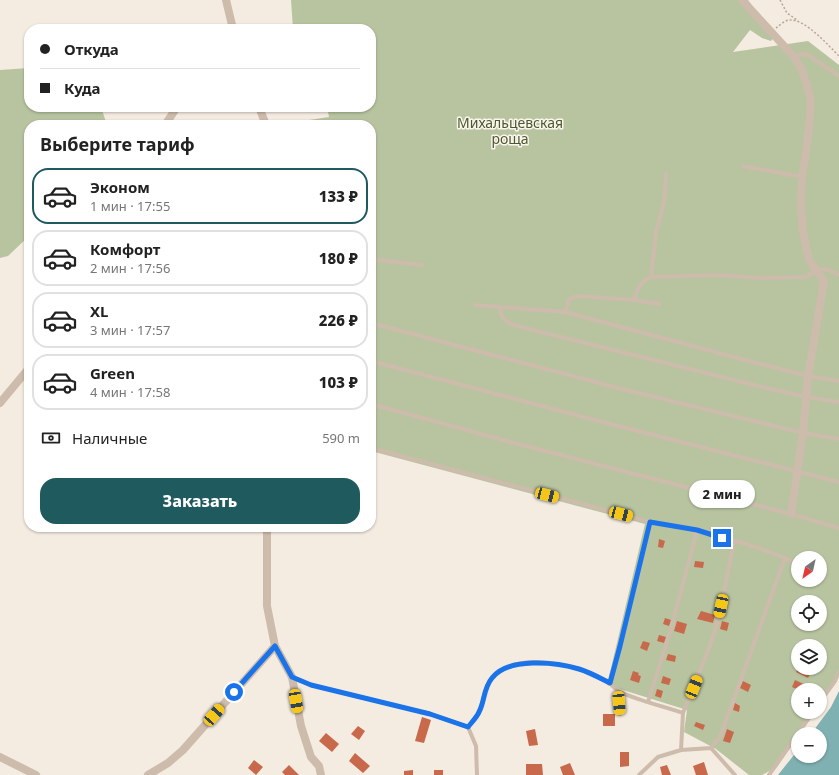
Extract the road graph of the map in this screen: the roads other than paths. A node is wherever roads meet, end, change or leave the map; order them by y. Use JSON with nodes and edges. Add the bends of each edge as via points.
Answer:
{"nodes":[{"id":1,"x":226,"y":0,"type":"edge"},
{"id":2,"x":742,"y":0,"type":"edge"},
{"id":3,"x":232,"y":24,"type":"edge"},
{"id":4,"x":794,"y":57,"type":"junction"},
{"id":5,"x":839,"y":76,"type":"edge"},
{"id":6,"x":743,"y":166,"type":"dead end"},
{"id":7,"x":666,"y":174,"type":"dead end"},
{"id":8,"x":802,"y":178,"type":"junction"},
{"id":9,"x":376,"y":260,"type":"edge"},
{"id":10,"x":422,"y":265,"type":"dead end"},
{"id":11,"x":816,"y":270,"type":"junction"},
{"id":12,"x":839,"y":275,"type":"edge"},
{"id":13,"x":651,"y":277,"type":"junction"},
{"id":14,"x":634,"y":300,"type":"junction"},
{"id":15,"x":660,"y":304,"type":"dead end"},
{"id":16,"x":475,"y":305,"type":"dead end"},
{"id":17,"x":500,"y":307,"type":"junction"},
{"id":18,"x":564,"y":312,"type":"junction"},
{"id":19,"x":376,"y":324,"type":"edge"},
{"id":20,"x":376,"y":362,"type":"edge"},
{"id":21,"x":24,"y":374,"type":"edge"},
{"id":22,"x":808,"y":376,"type":"junction"},
{"id":23,"x":839,"y":381,"type":"edge"},
{"id":24,"x":807,"y":397,"type":"junction"},
{"id":25,"x":839,"y":402,"type":"edge"},
{"id":26,"x":0,"y":403,"type":"edge"},
{"id":27,"x":376,"y":405,"type":"edge"},
{"id":28,"x":803,"y":433,"type":"junction"},
{"id":29,"x":839,"y":440,"type":"edge"},
{"id":30,"x":376,"y":449,"type":"edge"},
{"id":31,"x":797,"y":471,"type":"junction"},
{"id":32,"x":839,"y":482,"type":"edge"},
{"id":33,"x":791,"y":514,"type":"junction"},
{"id":34,"x":650,"y":522,"type":"junction"},
{"id":35,"x":839,"y":528,"type":"edge"},
{"id":36,"x":697,"y":530,"type":"junction"},
{"id":37,"x":267,"y":532,"type":"edge"},
{"id":38,"x":734,"y":541,"type":"junction"},
{"id":39,"x":785,"y":558,"type":"junction"},
{"id":40,"x":791,"y":561,"type":"edge"},
{"id":41,"x":275,"y":646,"type":"junction"},
{"id":42,"x":839,"y":672,"type":"edge"},
{"id":43,"x":292,"y":677,"type":"junction"},
{"id":44,"x":610,"y":683,"type":"junction"},
{"id":45,"x":618,"y":691,"type":"junction"},
{"id":46,"x":827,"y":692,"type":"edge"},
{"id":47,"x":648,"y":702,"type":"junction"},
{"id":48,"x":683,"y":713,"type":"junction"},
{"id":49,"x":620,"y":714,"type":"dead end"},
{"id":50,"x":808,"y":719,"type":"edge"},
{"id":51,"x":468,"y":727,"type":"junction"},
{"id":52,"x":711,"y":748,"type":"junction"},
{"id":53,"x":681,"y":750,"type":"junction"},
{"id":54,"x":0,"y":757,"type":"edge"},
{"id":55,"x":36,"y":775,"type":"edge"},
{"id":56,"x":148,"y":775,"type":"edge"},
{"id":57,"x":321,"y":775,"type":"edge"},
{"id":58,"x":477,"y":775,"type":"edge"},
{"id":59,"x":639,"y":775,"type":"edge"},
{"id":60,"x":735,"y":775,"type":"edge"},
{"id":61,"x":769,"y":775,"type":"edge"}],
"edges":[{"from":1,"to":3,"type":"street"},
{"from":2,"to":4,"type":"street"},
{"from":4,"to":5,"type":"lane","via":[[808,55]]},
{"from":4,"to":8,"type":"street","via":[[802,70],[811,101]]},
{"from":6,"to":8,"type":"lane"},
{"from":7,"to":13,"type":"lane","via":[[664,202],[656,233]]},
{"from":8,"to":11,"type":"street","via":[[803,232],[809,260]]},
{"from":9,"to":10,"type":"lane"},
{"from":11,"to":12,"type":"lane","via":[[826,269]]},
{"from":11,"to":13,"type":"lane","via":[[806,277]]},
{"from":11,"to":22,"type":"street","via":[[824,281]]},
{"from":13,"to":14,"type":"lane","via":[[636,291]]},
{"from":14,"to":15,"type":"lane"},
{"from":14,"to":18,"type":"lane","via":[[574,297],[568,301]]},
{"from":16,"to":17,"type":"lane"},
{"from":17,"to":18,"type":"lane"},
{"from":17,"to":24,"type":"lane","via":[[502,317],[513,325]]},
{"from":18,"to":22,"type":"lane"},
{"from":19,"to":28,"type":"lane","via":[[618,388]]},
{"from":20,"to":31,"type":"lane"},
{"from":21,"to":26,"type":"street"},
{"from":22,"to":23,"type":"lane"},
{"from":22,"to":24,"type":"street"},
{"from":24,"to":25,"type":"lane"},
{"from":24,"to":28,"type":"street"},
{"from":27,"to":33,"type":"lane"},
{"from":28,"to":29,"type":"lane"},
{"from":28,"to":31,"type":"street"},
{"from":30,"to":34,"type":"lane"},
{"from":31,"to":32,"type":"lane"},
{"from":31,"to":33,"type":"street"},
{"from":33,"to":35,"type":"lane"},
{"from":34,"to":36,"type":"lane"},
{"from":34,"to":44,"type":"lane"},
{"from":36,"to":38,"type":"lane"},
{"from":36,"to":47,"type":"lane"},
{"from":37,"to":41,"type":"street","via":[[267,606]]},
{"from":38,"to":39,"type":"lane"},
{"from":38,"to":48,"type":"lane","via":[[719,618]]},
{"from":39,"to":40,"type":"lane"},
{"from":39,"to":52,"type":"lane","via":[[720,737]]},
{"from":41,"to":43,"type":"street"},
{"from":41,"to":56,"type":"street","via":[[183,750]]},
{"from":42,"to":46,"type":"lane"},
{"from":43,"to":51,"type":"lane","via":[[311,685],[430,714]]},
{"from":43,"to":57,"type":"street","via":[[301,726],[311,757],[319,766]]},
{"from":44,"to":45,"type":"lane"},
{"from":44,"to":51,"type":"lane","via":[[579,669],[545,662],[523,663],[504,668],[492,677],[485,690],[480,712]]},
{"from":45,"to":47,"type":"lane"},
{"from":45,"to":49,"type":"lane"},
{"from":47,"to":48,"type":"lane"},
{"from":48,"to":53,"type":"lane"},
{"from":50,"to":61,"type":"lane"},
{"from":51,"to":58,"type":"lane","via":[[476,746]]},
{"from":52,"to":53,"type":"lane"},
{"from":52,"to":60,"type":"lane"},
{"from":53,"to":59,"type":"lane","via":[[658,757]]},
{"from":54,"to":55,"type":"street"}]}
